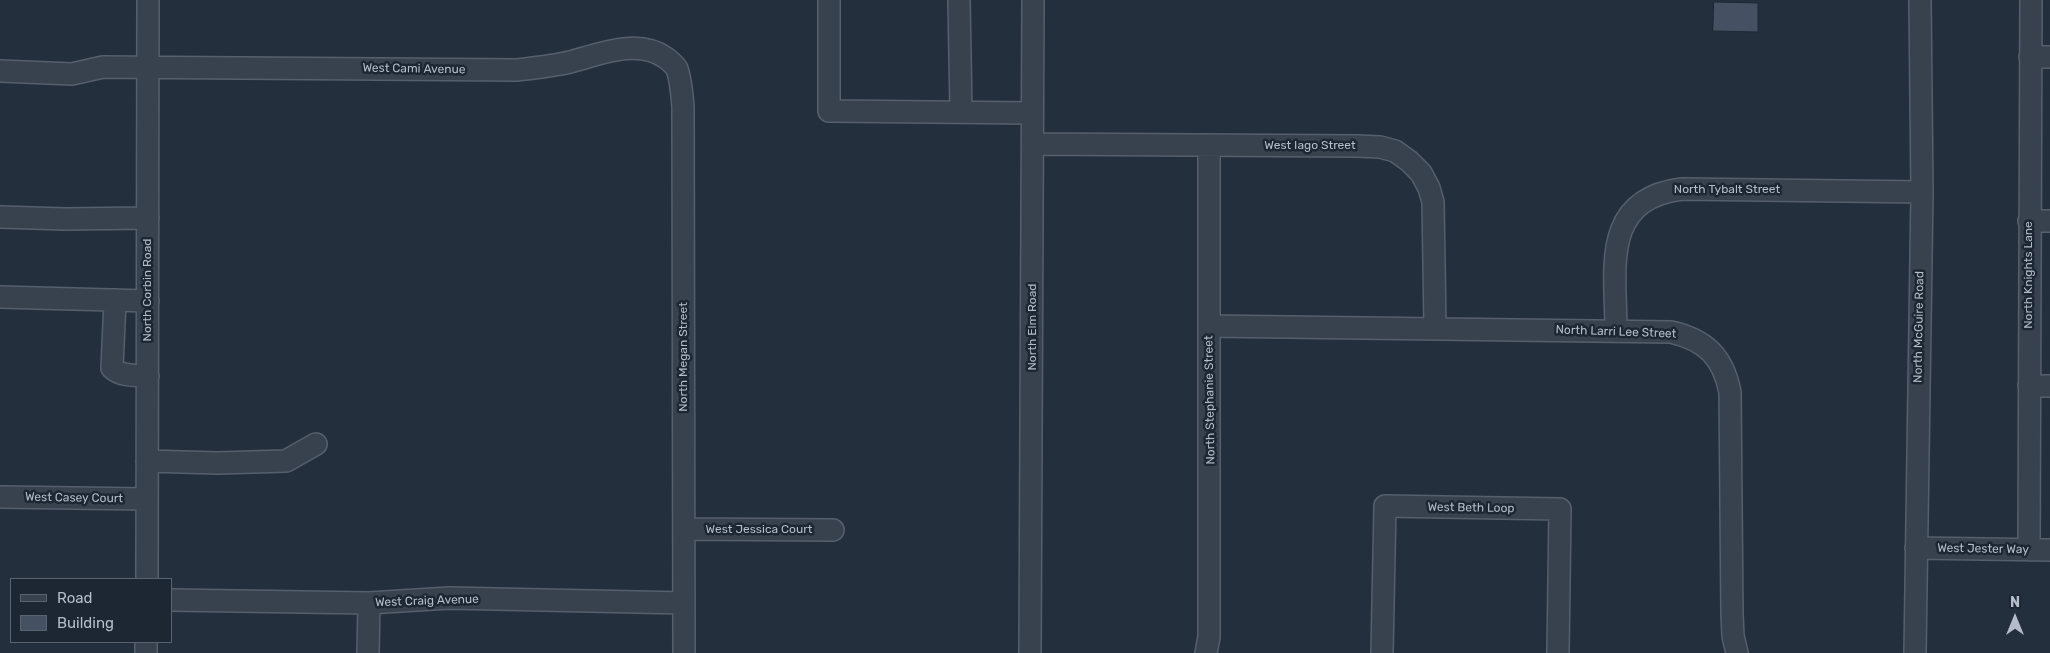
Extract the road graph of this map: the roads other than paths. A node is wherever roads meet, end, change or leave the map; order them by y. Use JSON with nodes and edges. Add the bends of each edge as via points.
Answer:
{"nodes":[{"id":1,"x":148,"y":0,"type":"edge"},
{"id":2,"x":830,"y":0,"type":"edge"},
{"id":3,"x":959,"y":0,"type":"edge"},
{"id":4,"x":1033,"y":0,"type":"edge"},
{"id":5,"x":1920,"y":0,"type":"edge"},
{"id":6,"x":2031,"y":0,"type":"edge"},
{"id":7,"x":2040,"y":57,"type":"edge"},
{"id":8,"x":673,"y":63,"type":"joint"},
{"id":9,"x":149,"y":66,"type":"junction"},
{"id":10,"x":0,"y":71,"type":"edge"},
{"id":11,"x":961,"y":111,"type":"junction"},
{"id":12,"x":1032,"y":113,"type":"junction"},
{"id":13,"x":1033,"y":144,"type":"junction"},
{"id":14,"x":1209,"y":146,"type":"junction"},
{"id":15,"x":1922,"y":192,"type":"junction"},
{"id":16,"x":0,"y":217,"type":"edge"},
{"id":17,"x":148,"y":218,"type":"junction"},
{"id":18,"x":2040,"y":221,"type":"edge"},
{"id":19,"x":0,"y":298,"type":"edge"},
{"id":20,"x":115,"y":300,"type":"junction"},
{"id":21,"x":148,"y":301,"type":"junction"},
{"id":22,"x":1209,"y":326,"type":"junction"},
{"id":23,"x":1435,"y":328,"type":"junction"},
{"id":24,"x":1616,"y":331,"type":"junction"},
{"id":25,"x":148,"y":376,"type":"junction"},
{"id":26,"x":2040,"y":386,"type":"edge"},
{"id":27,"x":316,"y":444,"type":"dead end"},
{"id":28,"x":147,"y":460,"type":"junction"},
{"id":29,"x":0,"y":497,"type":"edge"},
{"id":30,"x":147,"y":499,"type":"junction"},
{"id":31,"x":684,"y":529,"type":"junction"},
{"id":32,"x":833,"y":530,"type":"dead end"},
{"id":33,"x":1916,"y":548,"type":"junction"},
{"id":34,"x":2040,"y":550,"type":"edge"},
{"id":35,"x":146,"y":578,"type":"edge"},
{"id":36,"x":172,"y":600,"type":"edge"},
{"id":37,"x":369,"y":603,"type":"junction"},
{"id":38,"x":684,"y":603,"type":"junction"},
{"id":39,"x":368,"y":653,"type":"edge"},
{"id":40,"x":684,"y":653,"type":"edge"},
{"id":41,"x":1030,"y":653,"type":"edge"},
{"id":42,"x":1206,"y":653,"type":"edge"},
{"id":43,"x":1382,"y":653,"type":"edge"},
{"id":44,"x":1558,"y":653,"type":"edge"},
{"id":45,"x":1737,"y":653,"type":"edge"},
{"id":46,"x":1915,"y":653,"type":"edge"}],
"edges":[{"from":1,"to":9,"type":"street","name":"North Corbin Road"},
{"from":2,"to":11,"type":"street","via":[[830,111]]},
{"from":3,"to":11,"type":"street"},
{"from":4,"to":12,"type":"street","name":"North Elm Road"},
{"from":5,"to":15,"type":"street","name":"North McGuire Road"},
{"from":6,"to":7,"type":"street","name":"North Knights Lane"},
{"from":7,"to":18,"type":"street","name":"North Knights Lane"},
{"from":8,"to":9,"type":"street","name":"West Cami Avenue","via":[[660,54],[637,48],[606,51],[568,62],[517,70]]},
{"from":8,"to":31,"type":"street","name":"North Megan Street","via":[[680,82],[683,107]]},
{"from":9,"to":10,"type":"street","name":"West Cami Avenue","via":[[103,66],[72,74]]},
{"from":9,"to":17,"type":"street","name":"North Corbin Road"},
{"from":11,"to":12,"type":"street"},
{"from":12,"to":13,"type":"street","name":"North Elm Road"},
{"from":13,"to":14,"type":"street","name":"West Iago Street"},
{"from":13,"to":41,"type":"street","name":"North Elm Road"},
{"from":14,"to":22,"type":"street","name":"North Stephanie Street"},
{"from":14,"to":23,"type":"street","name":"West Iago Street","via":[[1380,147],[1409,160],[1421,173],[1433,202]]},
{"from":15,"to":24,"type":"street","name":"North Tybalt Street","via":[[1682,189],[1656,194],[1632,211],[1618,238]]},
{"from":15,"to":33,"type":"street","name":"North McGuire Road"},
{"from":16,"to":17,"type":"street"},
{"from":17,"to":21,"type":"street","name":"North Corbin Road"},
{"from":18,"to":26,"type":"street","name":"North Knights Lane"},
{"from":19,"to":20,"type":"street"},
{"from":20,"to":21,"type":"street"},
{"from":20,"to":25,"type":"street","via":[[112,368],[127,375]]},
{"from":21,"to":25,"type":"street","name":"North Corbin Road"},
{"from":22,"to":23,"type":"street","name":"North Larri Lee Street"},
{"from":22,"to":42,"type":"street","name":"North Stephanie Street","via":[[1209,636]]},
{"from":23,"to":24,"type":"street","name":"North Larri Lee Street"},
{"from":24,"to":45,"type":"street","name":"North Larri Lee Street","via":[[1672,332],[1688,336],[1711,350],[1727,378],[1731,407],[1732,614]]},
{"from":25,"to":28,"type":"street","name":"North Corbin Road"},
{"from":26,"to":34,"type":"street","name":"North Knights Lane"},
{"from":27,"to":28,"type":"street","via":[[286,461]]},
{"from":28,"to":30,"type":"street","name":"North Corbin Road"},
{"from":29,"to":30,"type":"street","name":"West Casey Court"},
{"from":30,"to":35,"type":"street","name":"North Corbin Road"},
{"from":31,"to":32,"type":"street","name":"West Jessica Court"},
{"from":31,"to":38,"type":"street","name":"North Megan Street"},
{"from":33,"to":34,"type":"street","name":"West Jester Way"},
{"from":33,"to":46,"type":"street","name":"North McGuire Road"},
{"from":36,"to":37,"type":"street","name":"West Craig Avenue"},
{"from":37,"to":38,"type":"street","name":"West Craig Avenue","via":[[449,598]]},
{"from":37,"to":39,"type":"street"},
{"from":38,"to":40,"type":"street","name":"North Megan Street"},
{"from":43,"to":44,"type":"street","name":"West Beth Loop","via":[[1385,506],[1560,509]]}]}
